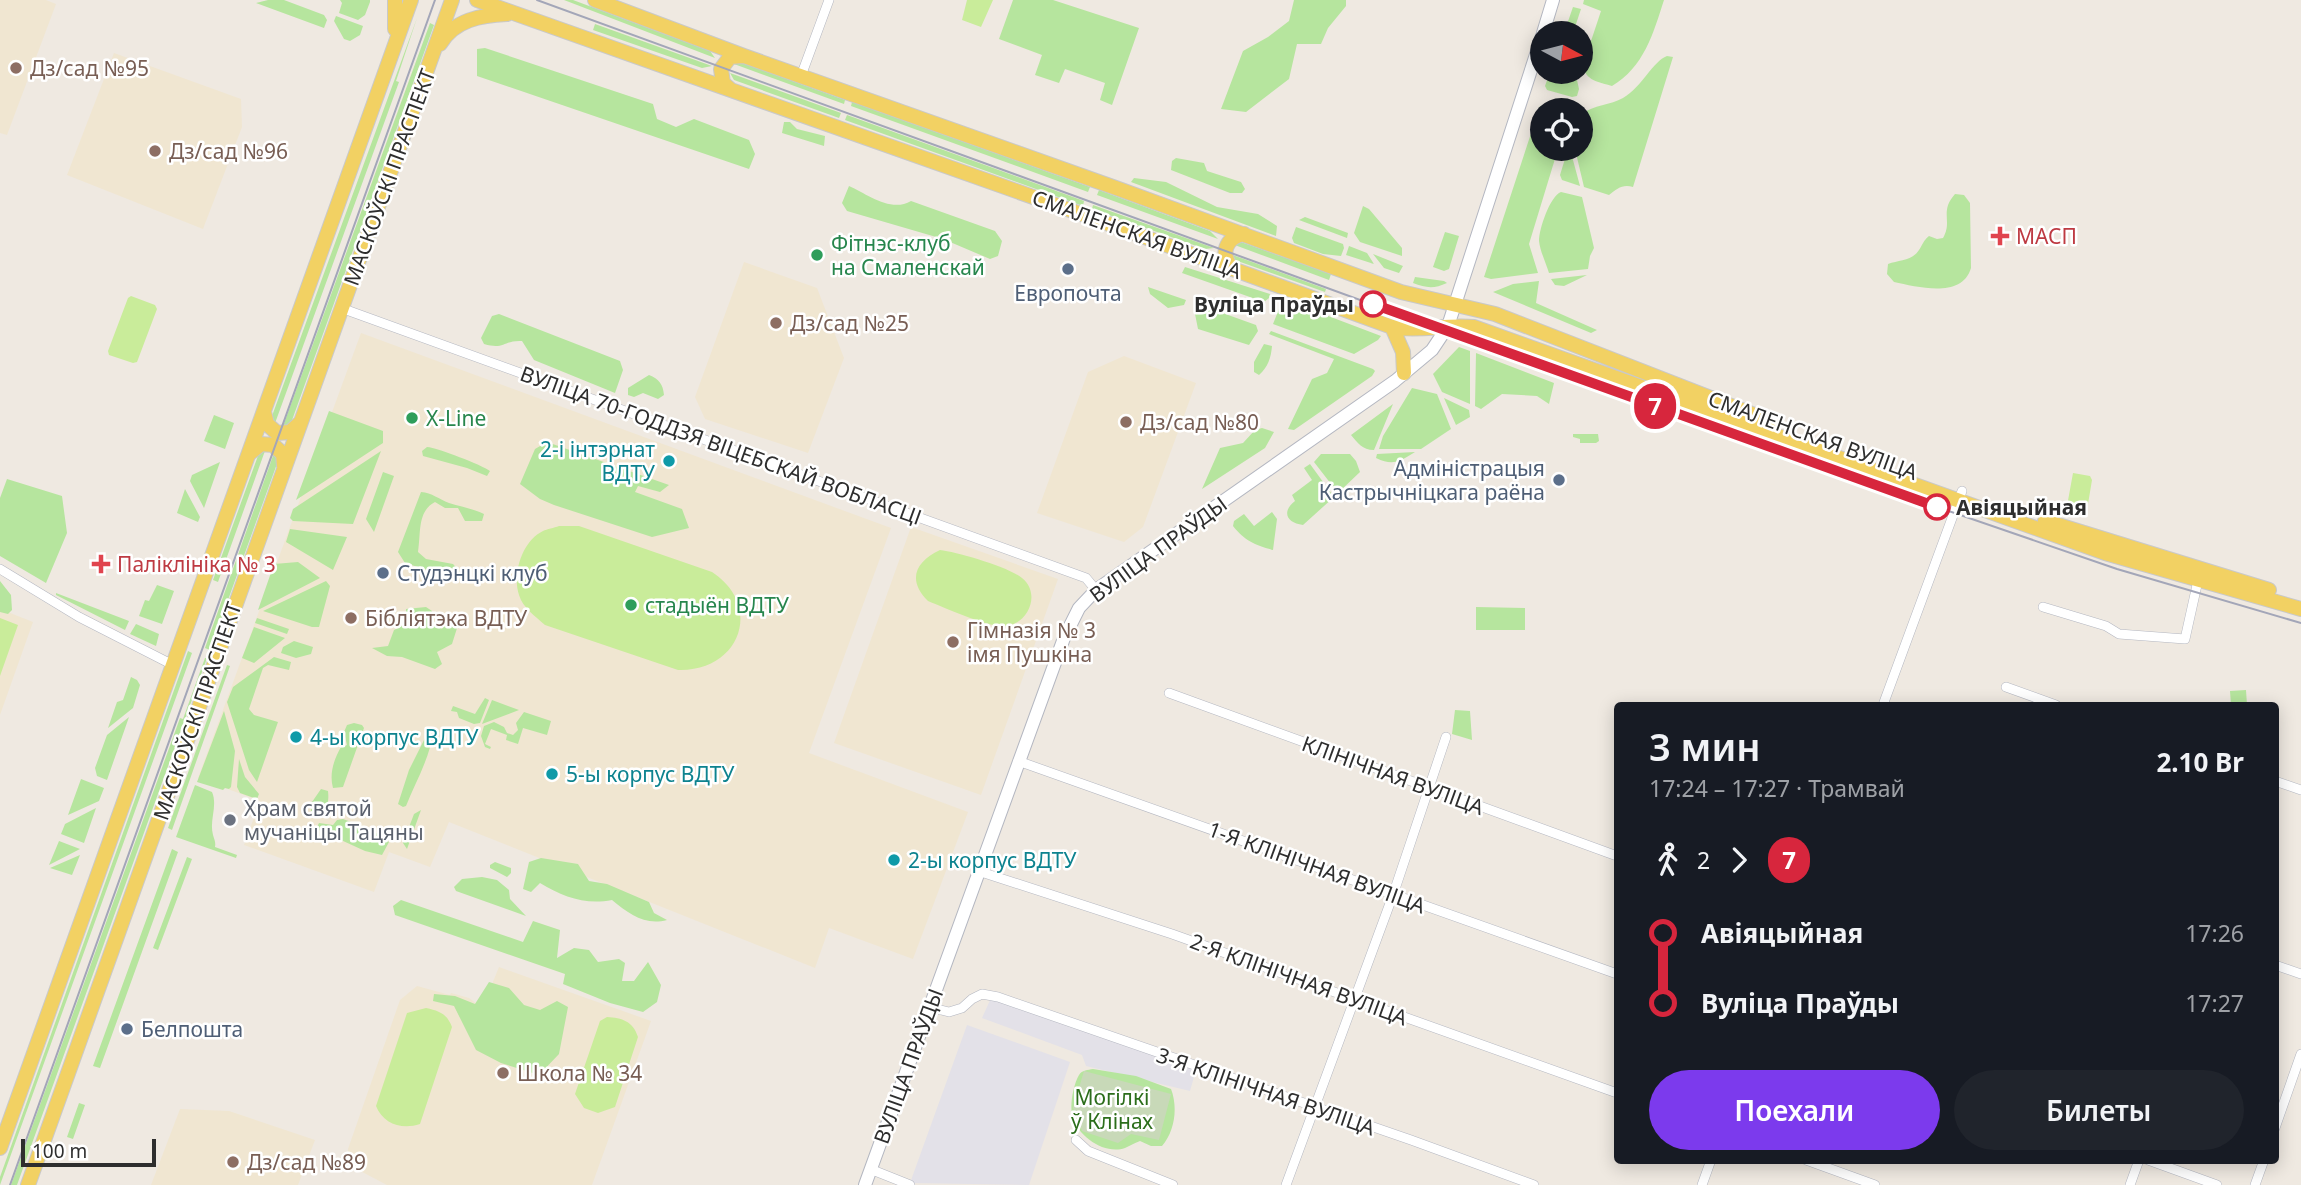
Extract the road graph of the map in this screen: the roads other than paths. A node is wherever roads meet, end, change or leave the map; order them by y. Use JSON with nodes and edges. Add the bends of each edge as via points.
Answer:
{"nodes":[{"id":1,"x":395,"y":0,"type":"edge"},
{"id":2,"x":411,"y":0,"type":"edge"},
{"id":3,"x":452,"y":0,"type":"edge"},
{"id":4,"x":477,"y":0,"type":"edge"},
{"id":5,"x":595,"y":0,"type":"edge"},
{"id":6,"x":829,"y":0,"type":"edge"},
{"id":7,"x":1553,"y":0,"type":"edge"},
{"id":8,"x":516,"y":14,"type":"junction"},
{"id":9,"x":1546,"y":21,"type":"edge"},
{"id":10,"x":394,"y":44,"type":"junction"},
{"id":11,"x":710,"y":44,"type":"junction"},
{"id":12,"x":432,"y":56,"type":"junction"},
{"id":13,"x":744,"y":56,"type":"junction"},
{"id":14,"x":1530,"y":72,"type":"edge"},
{"id":15,"x":801,"y":76,"type":"junction"},
{"id":16,"x":697,"y":78,"type":"junction"},
{"id":17,"x":730,"y":89,"type":"junction"},
{"id":18,"x":1215,"y":224,"type":"junction"},
{"id":19,"x":1244,"y":234,"type":"junction"},
{"id":20,"x":1202,"y":257,"type":"junction"},
{"id":21,"x":1232,"y":268,"type":"junction"},
{"id":22,"x":1455,"y":305,"type":"junction"},
{"id":23,"x":341,"y":308,"type":"junction"},
{"id":24,"x":1392,"y":327,"type":"junction"},
{"id":25,"x":1448,"y":327,"type":"junction"},
{"id":26,"x":1404,"y":373,"type":"junction"},
{"id":27,"x":265,"y":407,"type":"junction"},
{"id":28,"x":301,"y":419,"type":"junction"},
{"id":29,"x":249,"y":455,"type":"junction"},
{"id":30,"x":284,"y":467,"type":"junction"},
{"id":31,"x":1961,"y":495,"type":"junction"},
{"id":32,"x":0,"y":569,"type":"edge"},
{"id":33,"x":2200,"y":575,"type":"junction"},
{"id":34,"x":1096,"y":590,"type":"junction"},
{"id":35,"x":2301,"y":599,"type":"edge"},
{"id":36,"x":2043,"y":607,"type":"dead end"},
{"id":37,"x":2301,"y":609,"type":"edge"},
{"id":38,"x":173,"y":666,"type":"junction"},
{"id":39,"x":2006,"y":687,"type":"dead end"},
{"id":40,"x":1169,"y":694,"type":"dead end"},
{"id":41,"x":1884,"y":702,"type":"edge"},
{"id":42,"x":2048,"y":702,"type":"edge"},
{"id":43,"x":1446,"y":737,"type":"dead end"},
{"id":44,"x":1018,"y":761,"type":"junction"},
{"id":45,"x":2279,"y":782,"type":"edge"},
{"id":46,"x":1428,"y":788,"type":"junction"},
{"id":47,"x":2301,"y":790,"type":"edge"},
{"id":48,"x":1614,"y":855,"type":"edge"},
{"id":49,"x":978,"y":871,"type":"junction"},
{"id":50,"x":1394,"y":895,"type":"junction"},
{"id":51,"x":2279,"y":966,"type":"edge"},
{"id":52,"x":1614,"y":973,"type":"edge"},
{"id":53,"x":2301,"y":974,"type":"edge"},
{"id":54,"x":1354,"y":999,"type":"junction"},
{"id":55,"x":929,"y":1007,"type":"junction"},
{"id":56,"x":2301,"y":1054,"type":"edge"},
{"id":57,"x":1614,"y":1092,"type":"edge"},
{"id":58,"x":1315,"y":1108,"type":"junction"},
{"id":59,"x":2279,"y":1117,"type":"edge"},
{"id":60,"x":1076,"y":1140,"type":"dead end"},
{"id":61,"x":0,"y":1149,"type":"edge"},
{"id":62,"x":1710,"y":1164,"type":"edge"},
{"id":63,"x":1817,"y":1164,"type":"edge"},
{"id":64,"x":2138,"y":1164,"type":"edge"},
{"id":65,"x":2159,"y":1164,"type":"edge"},
{"id":66,"x":2263,"y":1164,"type":"edge"},
{"id":67,"x":870,"y":1169,"type":"junction"},
{"id":68,"x":29,"y":1185,"type":"edge"},
{"id":69,"x":864,"y":1185,"type":"edge"},
{"id":70,"x":910,"y":1185,"type":"edge"},
{"id":71,"x":1173,"y":1185,"type":"edge"},
{"id":72,"x":1286,"y":1185,"type":"edge"},
{"id":73,"x":1534,"y":1185,"type":"edge"},
{"id":74,"x":1702,"y":1185,"type":"edge"},
{"id":75,"x":1875,"y":1185,"type":"edge"},
{"id":76,"x":2130,"y":1185,"type":"edge"},
{"id":77,"x":2217,"y":1185,"type":"edge"},
{"id":78,"x":2255,"y":1185,"type":"edge"}],
"edges":[{"from":1,"to":10,"type":"main road"},
{"from":2,"to":10,"type":"main road","name":"МАСКОЎСКІ ПРАСПЕКТ"},
{"from":3,"to":12,"type":"main road","name":"МАСКОЎСКІ ПРАСПЕКТ"},
{"from":4,"to":8,"type":"main road","name":"СМАЛЕНСКАЯ ВУЛІЦА"},
{"from":5,"to":11,"type":"main road","name":"СМАЛЕНСКАЯ ВУЛІЦА"},
{"from":6,"to":15,"type":"street"},
{"from":7,"to":9,"type":"main road","name":"ВУЛІЦА ПРАЎДЫ"},
{"from":8,"to":12,"type":"main road","via":[[467,20],[443,39]]},
{"from":8,"to":16,"type":"main road","name":"СМАЛЕНСКАЯ ВУЛІЦА"},
{"from":10,"to":27,"type":"main road","name":"МАСКОЎСКІ ПРАСПЕКТ"},
{"from":11,"to":13,"type":"main road","name":"СМАЛЕНСКАЯ ВУЛІЦА"},
{"from":11,"to":16,"type":"main road","via":[[717,54],[716,65],[710,74]]},
{"from":12,"to":23,"type":"main road","name":"МАСКОЎСКІ ПРАСПЕКТ"},
{"from":13,"to":15,"type":"main road","name":"СМАЛЕНСКАЯ ВУЛІЦА"},
{"from":13,"to":17,"type":"main road","via":[[730,57],[722,64],[721,78]]},
{"from":14,"to":22,"type":"main road","name":"ВУЛІЦА ПРАЎДЫ"},
{"from":15,"to":18,"type":"main road","name":"СМАЛЕНСКАЯ ВУЛІЦА"},
{"from":16,"to":17,"type":"main road","name":"СМАЛЕНСКАЯ ВУЛІЦА"},
{"from":17,"to":20,"type":"main road","name":"СМАЛЕНСКАЯ ВУЛІЦА"},
{"from":18,"to":19,"type":"main road","name":"СМАЛЕНСКАЯ ВУЛІЦА"},
{"from":18,"to":20,"type":"main road","via":[[1220,245]]},
{"from":19,"to":21,"type":"main road","via":[[1226,247],[1226,261]]},
{"from":19,"to":22,"type":"main road","name":"СМАЛЕНСКАЯ ВУЛІЦА","via":[[1401,292]]},
{"from":20,"to":21,"type":"main road","name":"СМАЛЕНСКАЯ ВУЛІЦА"},
{"from":21,"to":24,"type":"main road","name":"СМАЛЕНСКАЯ ВУЛІЦА"},
{"from":22,"to":25,"type":"main road","name":"ВУЛІЦА ПРАЎДЫ"},
{"from":22,"to":31,"type":"main road","name":"СМАЛЕНСКАЯ ВУЛІЦА","via":[[1550,334]]},
{"from":23,"to":28,"type":"main road","name":"МАСКОЎСКІ ПРАСПЕКТ"},
{"from":23,"to":34,"type":"street","name":"ВУЛІЦА 70-ГОДДЗЯ ВІЦЕБСКАЙ ВОБЛАСЦІ","via":[[1086,578]]},
{"from":24,"to":25,"type":"main road","name":"СМАЛЕНСКАЯ ВУЛІЦА"},
{"from":24,"to":26,"type":"main road","via":[[1403,352]]},
{"from":25,"to":26,"type":"main road","name":"ВУЛІЦА ПРАЎДЫ","via":[[1432,350]]},
{"from":25,"to":31,"type":"main road","name":"СМАЛЕНСКАЯ ВУЛІЦА","via":[[1474,327]]},
{"from":26,"to":34,"type":"main road","name":"ВУЛІЦА ПРАЎДЫ"},
{"from":27,"to":28,"type":"main road","via":[[267,424],[277,433],[294,430]]},
{"from":27,"to":29,"type":"main road","name":"МАСКОЎСКІ ПРАСПЕКТ"},
{"from":28,"to":30,"type":"main road","name":"МАСКОЎСКІ ПРАСПЕКТ"},
{"from":29,"to":30,"type":"main road","via":[[257,446],[273,444],[283,454]]},
{"from":29,"to":38,"type":"main road","name":"МАСКОЎСКІ ПРАСПЕКТ"},
{"from":30,"to":68,"type":"main road","name":"МАСКОЎСКІ ПРАСПЕКТ"},
{"from":31,"to":33,"type":"main road","name":"СМАЛЕНСКАЯ ВУЛІЦА"},
{"from":31,"to":41,"type":"street"},
{"from":32,"to":38,"type":"street"},
{"from":33,"to":35,"type":"main road","name":"СМАЛЕНСКАЯ ВУЛІЦА"},
{"from":33,"to":36,"type":"street","via":[[2185,639],[2119,634]]},
{"from":33,"to":37,"type":"main road","name":"СМАЛЕНСКАЯ ВУЛІЦА"},
{"from":34,"to":44,"type":"main road","name":"ВУЛІЦА ПРАЎДЫ","via":[[1079,608],[1063,638]]},
{"from":38,"to":61,"type":"main road","name":"МАСКОЎСКІ ПРАСПЕКТ"},
{"from":39,"to":42,"type":"street"},
{"from":40,"to":46,"type":"street","name":"КЛІНІЧНАЯ ВУЛІЦА"},
{"from":43,"to":46,"type":"street"},
{"from":44,"to":49,"type":"main road","name":"ВУЛІЦА ПРАЎДЫ"},
{"from":44,"to":50,"type":"street","name":"1-Я КЛІНІЧНАЯ ВУЛІЦА"},
{"from":45,"to":47,"type":"street"},
{"from":46,"to":48,"type":"street","name":"КЛІНІЧНАЯ ВУЛІЦА"},
{"from":46,"to":50,"type":"street"},
{"from":49,"to":54,"type":"street","name":"2-Я КЛІНІЧНАЯ ВУЛІЦА"},
{"from":49,"to":55,"type":"main road","name":"ВУЛІЦА ПРАЎДЫ"},
{"from":50,"to":52,"type":"street","name":"1-Я КЛІНІЧНАЯ ВУЛІЦА"},
{"from":50,"to":54,"type":"street"},
{"from":51,"to":53,"type":"street"},
{"from":54,"to":57,"type":"street","name":"2-Я КЛІНІЧНАЯ ВУЛІЦА"},
{"from":54,"to":58,"type":"street"},
{"from":55,"to":58,"type":"street","name":"3-Я КЛІНІЧНАЯ ВУЛІЦА","via":[[949,1012],[982,994],[998,997]]},
{"from":55,"to":67,"type":"main road","name":"ВУЛІЦА ПРАЎДЫ"},
{"from":56,"to":59,"type":"street"},
{"from":58,"to":72,"type":"street"},
{"from":58,"to":73,"type":"street","name":"3-Я КЛІНІЧНАЯ ВУЛІЦА"},
{"from":60,"to":71,"type":"street","via":[[1088,1151]]},
{"from":62,"to":74,"type":"street"},
{"from":63,"to":75,"type":"street"},
{"from":64,"to":76,"type":"street"},
{"from":65,"to":77,"type":"street"},
{"from":66,"to":78,"type":"street"},
{"from":67,"to":69,"type":"main road","name":"ВУЛІЦА ПРАЎДЫ"},
{"from":67,"to":70,"type":"street"}]}
